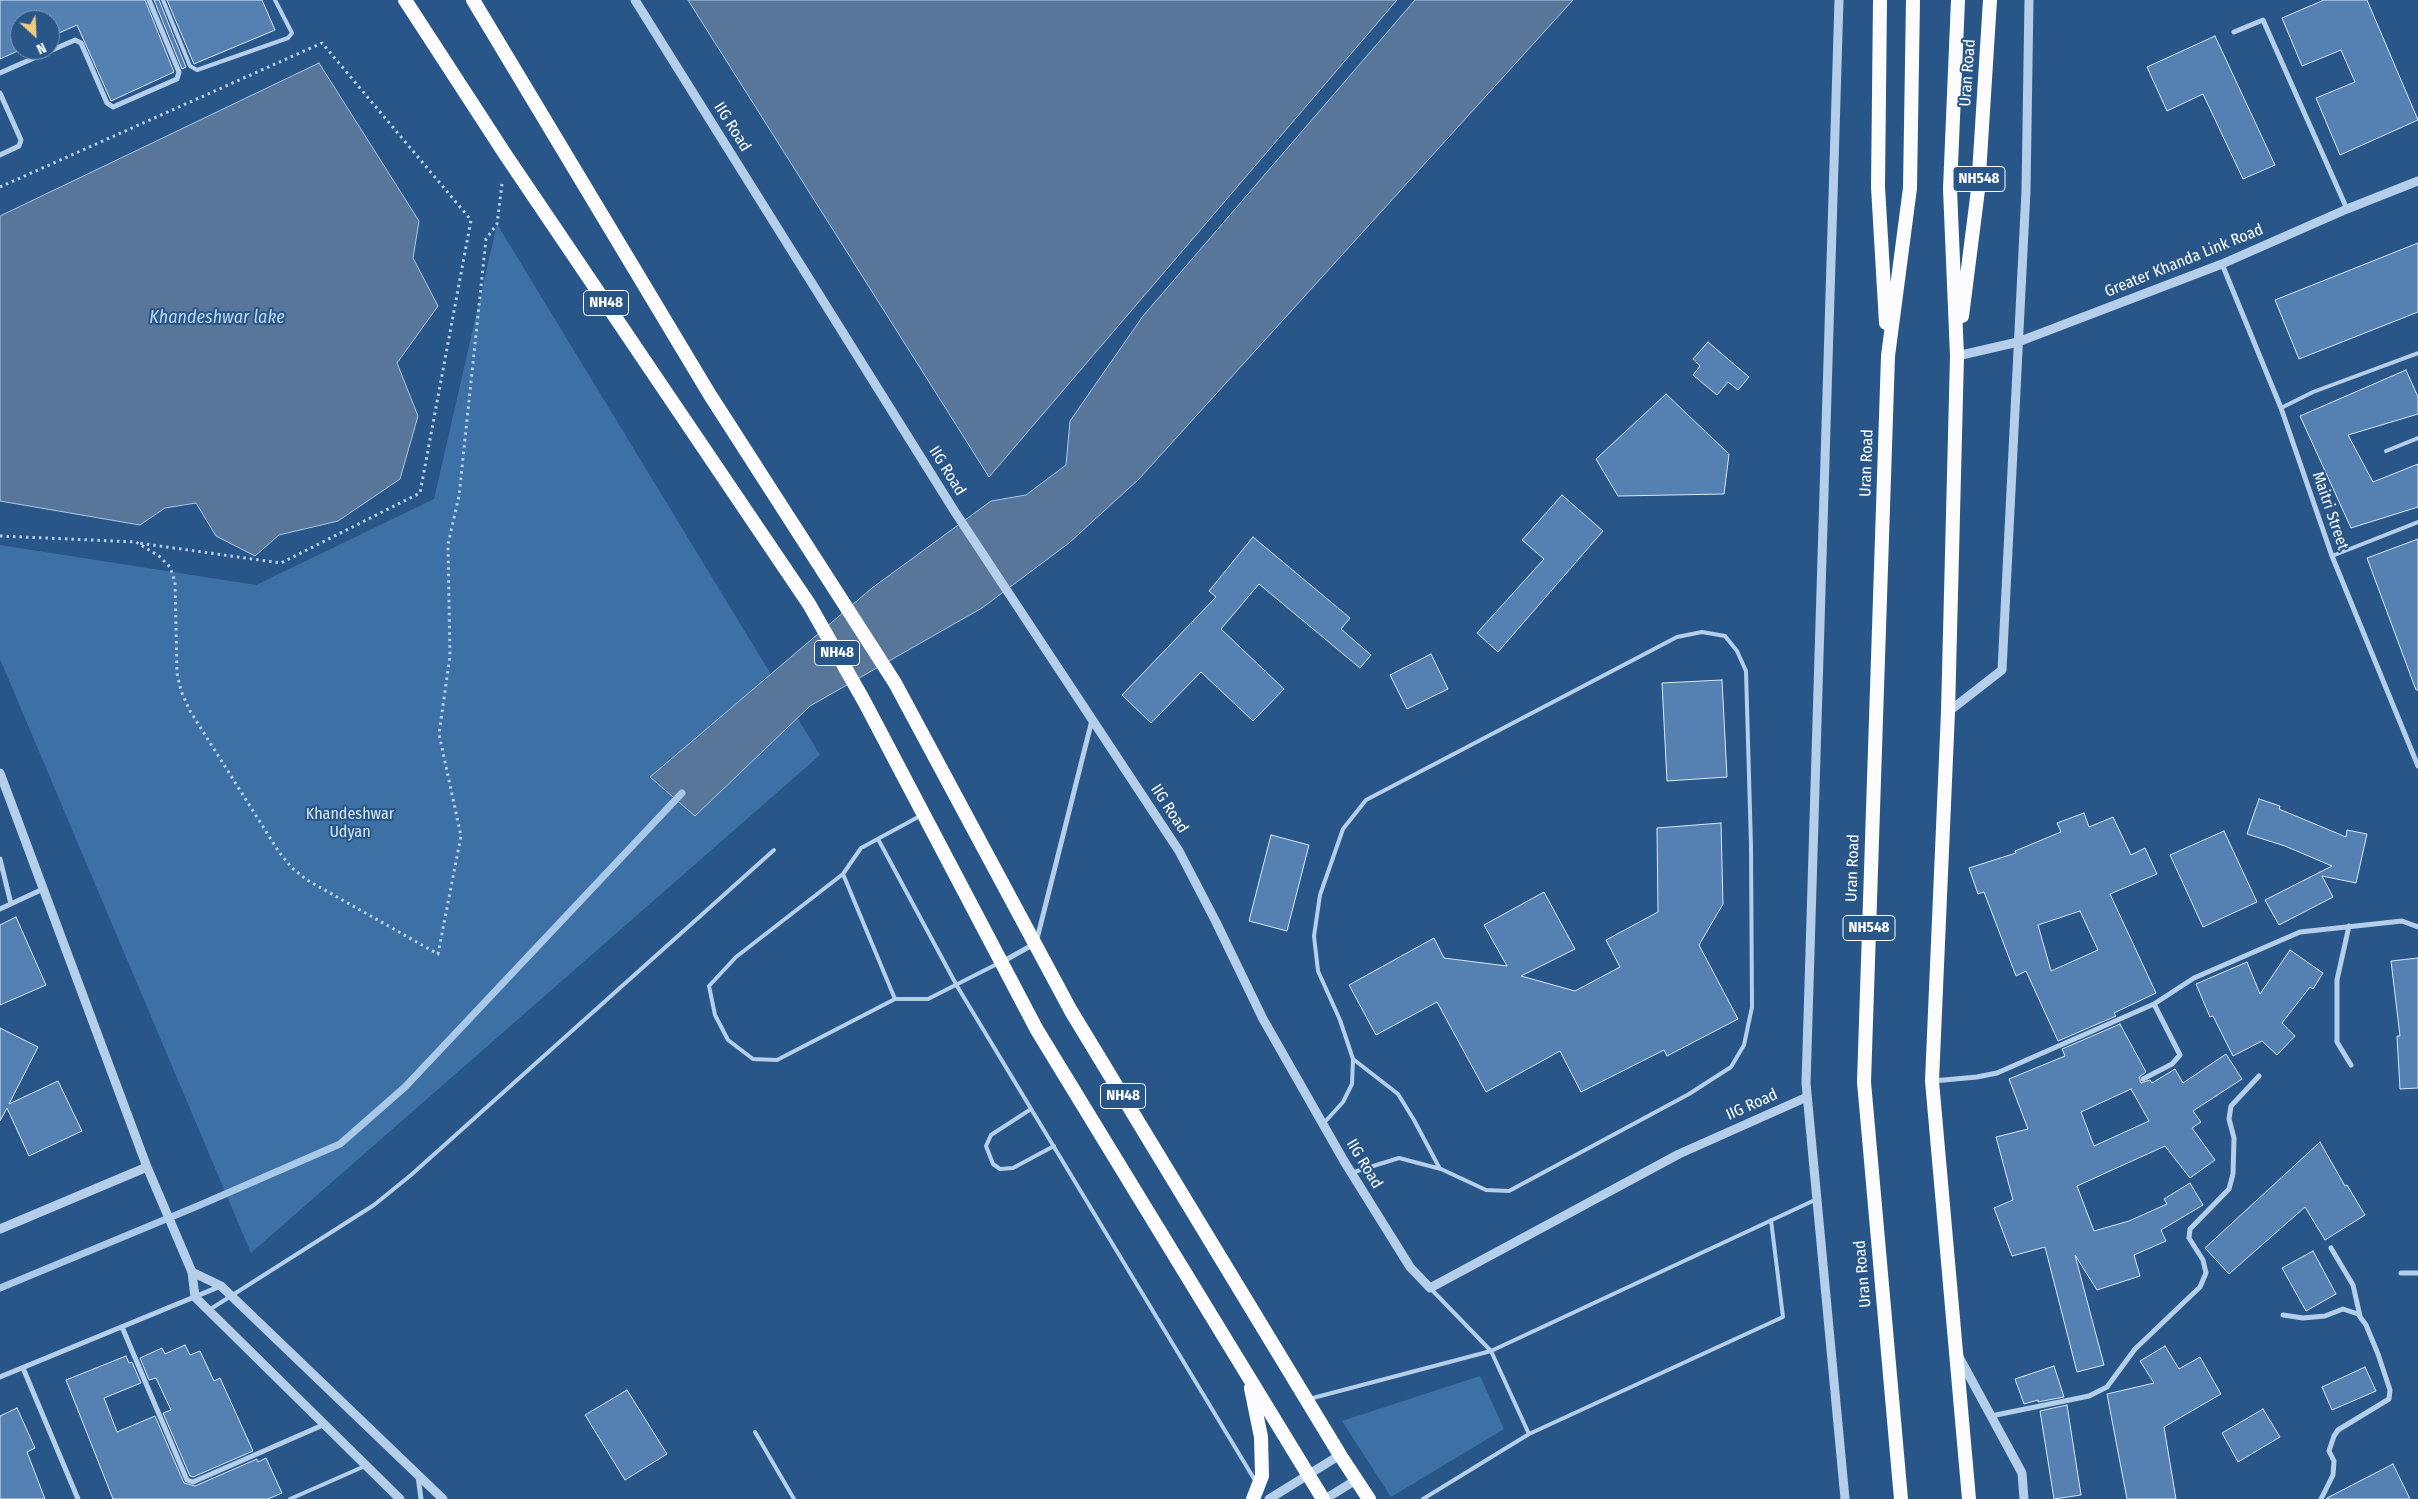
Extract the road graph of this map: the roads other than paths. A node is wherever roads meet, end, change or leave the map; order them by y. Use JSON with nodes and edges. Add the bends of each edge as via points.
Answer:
{"nodes":[{"id":1,"x":149,"y":0,"type":"edge"},
{"id":2,"x":163,"y":0,"type":"edge"},
{"id":3,"x":275,"y":0,"type":"edge"},
{"id":4,"x":405,"y":0,"type":"edge"},
{"id":5,"x":473,"y":0,"type":"edge"},
{"id":6,"x":635,"y":0,"type":"edge"},
{"id":7,"x":1839,"y":0,"type":"edge"},
{"id":8,"x":1880,"y":0,"type":"edge"},
{"id":9,"x":1913,"y":0,"type":"edge"},
{"id":10,"x":1958,"y":0,"type":"edge"},
{"id":11,"x":1990,"y":0,"type":"edge"},
{"id":12,"x":2029,"y":0,"type":"edge"},
{"id":13,"x":2234,"y":32,"type":"dead end"},
{"id":14,"x":0,"y":73,"type":"edge"},
{"id":15,"x":0,"y":93,"type":"edge"},
{"id":16,"x":0,"y":155,"type":"edge"},
{"id":17,"x":2418,"y":181,"type":"edge"},
{"id":18,"x":2347,"y":209,"type":"junction"},
{"id":19,"x":2222,"y":264,"type":"junction"},
{"id":20,"x":2018,"y":342,"type":"junction"},
{"id":21,"x":2418,"y":353,"type":"edge"},
{"id":22,"x":1888,"y":356,"type":"junction"},
{"id":23,"x":1957,"y":356,"type":"junction"},
{"id":24,"x":2281,"y":408,"type":"junction"},
{"id":25,"x":2418,"y":438,"type":"edge"},
{"id":26,"x":2386,"y":451,"type":"dead end"},
{"id":27,"x":2418,"y":522,"type":"edge"},
{"id":28,"x":2332,"y":556,"type":"junction"},
{"id":29,"x":1948,"y":712,"type":"junction"},
{"id":30,"x":1093,"y":720,"type":"junction"},
{"id":31,"x":2418,"y":766,"type":"edge"},
{"id":32,"x":0,"y":773,"type":"edge"},
{"id":33,"x":923,"y":814,"type":"junction"},
{"id":34,"x":878,"y":839,"type":"junction"},
{"id":35,"x":774,"y":850,"type":"dead end"},
{"id":36,"x":0,"y":859,"type":"edge"},
{"id":37,"x":843,"y":874,"type":"junction"},
{"id":38,"x":43,"y":889,"type":"junction"},
{"id":39,"x":12,"y":904,"type":"junction"},
{"id":40,"x":0,"y":909,"type":"edge"},
{"id":41,"x":2349,"y":926,"type":"junction"},
{"id":42,"x":2418,"y":927,"type":"edge"},
{"id":43,"x":1036,"y":944,"type":"junction"},
{"id":44,"x":1001,"y":962,"type":"junction"},
{"id":45,"x":957,"y":986,"type":"junction"},
{"id":46,"x":895,"y":999,"type":"junction"},
{"id":47,"x":2154,"y":1004,"type":"junction"},
{"id":48,"x":1353,"y":1059,"type":"junction"},
{"id":49,"x":2351,"y":1065,"type":"dead end"},
{"id":50,"x":2259,"y":1076,"type":"dead end"},
{"id":51,"x":2142,"y":1079,"type":"dead end"},
{"id":52,"x":1932,"y":1081,"type":"junction"},
{"id":53,"x":1807,"y":1097,"type":"junction"},
{"id":54,"x":1031,"y":1109,"type":"junction"},
{"id":55,"x":1323,"y":1124,"type":"junction"},
{"id":56,"x":1054,"y":1146,"type":"junction"},
{"id":57,"x":147,"y":1167,"type":"junction"},
{"id":58,"x":1441,"y":1170,"type":"junction"},
{"id":59,"x":1351,"y":1173,"type":"junction"},
{"id":60,"x":1817,"y":1199,"type":"junction"},
{"id":61,"x":1772,"y":1220,"type":"junction"},
{"id":62,"x":0,"y":1229,"type":"edge"},
{"id":63,"x":2331,"y":1248,"type":"dead end"},
{"id":64,"x":192,"y":1272,"type":"junction"},
{"id":65,"x":2401,"y":1273,"type":"dead end"},
{"id":66,"x":2418,"y":1273,"type":"edge"},
{"id":67,"x":221,"y":1286,"type":"junction"},
{"id":68,"x":1430,"y":1288,"type":"junction"},
{"id":69,"x":231,"y":1295,"type":"junction"},
{"id":70,"x":194,"y":1298,"type":"junction"},
{"id":71,"x":208,"y":1311,"type":"junction"},
{"id":72,"x":2284,"y":1315,"type":"dead end"},
{"id":73,"x":2360,"y":1316,"type":"junction"},
{"id":74,"x":122,"y":1327,"type":"junction"},
{"id":75,"x":1490,"y":1351,"type":"junction"},
{"id":76,"x":1956,"y":1353,"type":"junction"},
{"id":77,"x":23,"y":1368,"type":"junction"},
{"id":78,"x":0,"y":1377,"type":"edge"},
{"id":79,"x":1248,"y":1377,"type":"junction"},
{"id":80,"x":1308,"y":1400,"type":"junction"},
{"id":81,"x":1991,"y":1416,"type":"junction"},
{"id":82,"x":323,"y":1425,"type":"junction"},
{"id":83,"x":755,"y":1432,"type":"dead end"},
{"id":84,"x":1528,"y":1434,"type":"junction"},
{"id":85,"x":1340,"y":1455,"type":"junction"},
{"id":86,"x":365,"y":1466,"type":"junction"},
{"id":87,"x":418,"y":1475,"type":"junction"},
{"id":88,"x":1308,"y":1475,"type":"junction"},
{"id":89,"x":1356,"y":1480,"type":"junction"},
{"id":90,"x":1256,"y":1493,"type":"edge"},
{"id":91,"x":78,"y":1499,"type":"edge"},
{"id":92,"x":290,"y":1499,"type":"edge"},
{"id":93,"x":400,"y":1499,"type":"edge"},
{"id":94,"x":421,"y":1499,"type":"edge"},
{"id":95,"x":443,"y":1499,"type":"edge"},
{"id":96,"x":794,"y":1499,"type":"edge"},
{"id":97,"x":1269,"y":1499,"type":"edge"},
{"id":98,"x":1324,"y":1499,"type":"edge"},
{"id":99,"x":1369,"y":1499,"type":"edge"},
{"id":100,"x":1423,"y":1499,"type":"edge"},
{"id":101,"x":1845,"y":1499,"type":"edge"},
{"id":102,"x":1901,"y":1499,"type":"edge"},
{"id":103,"x":1969,"y":1499,"type":"edge"},
{"id":104,"x":2024,"y":1499,"type":"edge"},
{"id":105,"x":2321,"y":1499,"type":"edge"}],
"edges":[{"from":1,"to":14,"type":"street","via":[[179,72],[177,79],[113,107],[107,104],[81,43],[75,40]]},
{"from":2,"to":3,"type":"lane","via":[[190,66],[197,70],[288,38],[292,33]]},
{"from":4,"to":33,"type":"highway","number":"NH48","via":[[809,604]]},
{"from":5,"to":43,"type":"highway","number":"NH48","via":[[710,395],[895,683]]},
{"from":6,"to":30,"type":"street","name":"IIG Road","via":[[954,512]]},
{"from":7,"to":53,"type":"street"},
{"from":8,"to":22,"type":"highway","name":"Uran Road","number":"NH548","via":[[1878,187]]},
{"from":9,"to":22,"type":"highway","name":"Uran Road","number":"NH548","via":[[1910,188]]},
{"from":10,"to":23,"type":"highway","name":"Uran Road","number":"NH548","via":[[1950,189]]},
{"from":11,"to":23,"type":"highway","name":"Uran Road","number":"NH548","via":[[1978,190]]},
{"from":12,"to":20,"type":"street","via":[[2026,191]]},
{"from":13,"to":18,"type":"street","via":[[2263,20]]},
{"from":15,"to":16,"type":"street","via":[[22,140],[19,146]]},
{"from":17,"to":18,"type":"street","name":"Greater Khanda Link Road"},
{"from":18,"to":19,"type":"street","name":"Greater Khanda Link Road"},
{"from":19,"to":20,"type":"street","name":"Greater Khanda Link Road"},
{"from":19,"to":24,"type":"street","name":"Maitri Street"},
{"from":20,"to":23,"type":"street","name":"Greater Khanda Link Road"},
{"from":20,"to":29,"type":"street","via":[[2002,670]]},
{"from":21,"to":24,"type":"lane","via":[[2312,392]]},
{"from":22,"to":102,"type":"highway","name":"Uran Road","number":"NH548","via":[[1864,1082]]},
{"from":23,"to":29,"type":"highway","name":"Uran Road","number":"NH548"},
{"from":24,"to":28,"type":"street","name":"Maitri Street"},
{"from":25,"to":26,"type":"lane"},
{"from":27,"to":28,"type":"lane"},
{"from":28,"to":31,"type":"street","name":"Maitri Street"},
{"from":29,"to":52,"type":"highway","name":"Uran Road","number":"NH548"},
{"from":30,"to":43,"type":"street"},
{"from":30,"to":55,"type":"street","name":"IIG Road","via":[[1179,851],[1263,1019]]},
{"from":32,"to":38,"type":"street"},
{"from":33,"to":34,"type":"lane"},
{"from":33,"to":44,"type":"highway","number":"NH48"},
{"from":34,"to":37,"type":"lane","via":[[861,848]]},
{"from":34,"to":45,"type":"lane"},
{"from":35,"to":69,"type":"lane","via":[[412,1175],[367,1210]]},
{"from":36,"to":39,"type":"street"},
{"from":37,"to":46,"type":"lane"},
{"from":37,"to":46,"type":"lane","via":[[736,956],[709,986],[715,1015],[728,1040],[753,1059],[777,1060]]},
{"from":38,"to":39,"type":"street"},
{"from":38,"to":57,"type":"street"},
{"from":39,"to":40,"type":"street"},
{"from":41,"to":42,"type":"street","via":[[2402,921]]},
{"from":41,"to":47,"type":"street","via":[[2300,932],[2194,978]]},
{"from":41,"to":49,"type":"street","via":[[2337,980],[2337,1042]]},
{"from":43,"to":44,"type":"street"},
{"from":43,"to":80,"type":"highway","number":"NH48","via":[[1071,1011]]},
{"from":44,"to":45,"type":"lane"},
{"from":44,"to":79,"type":"highway","number":"NH48","via":[[1037,1030]]},
{"from":45,"to":46,"type":"lane","via":[[928,999]]},
{"from":45,"to":54,"type":"lane"},
{"from":47,"to":51,"type":"street","via":[[2180,1055],[2172,1064]]},
{"from":47,"to":52,"type":"street","via":[[1998,1072]]},
{"from":48,"to":55,"type":"lane","via":[[1352,1084],[1343,1102]]},
{"from":48,"to":58,"type":"lane","via":[[1398,1094]]},
{"from":48,"to":58,"type":"lane","via":[[1318,971],[1314,936],[1320,894],[1343,829],[1366,800],[1677,636],[1702,632],[1724,636],[1737,651],[1746,671],[1752,1007],[1744,1045],[1731,1067],[1690,1094],[1509,1191],[1486,1190]]},
{"from":50,"to":81,"type":"street","via":[[2231,1106],[2229,1119],[2234,1138],[2234,1174],[2229,1189],[2190,1229],[2189,1238],[2203,1260],[2206,1274],[2200,1287],[2135,1349],[2107,1387],[2089,1396]]},
{"from":52,"to":76,"type":"highway","name":"Uran Road","number":"NH548"},
{"from":53,"to":60,"type":"street"},
{"from":53,"to":68,"type":"street","name":"IIG Road","via":[[1679,1154]]},
{"from":54,"to":56,"type":"lane"},
{"from":54,"to":56,"type":"lane","via":[[991,1135],[986,1146],[993,1164],[1000,1169],[1012,1168]]},
{"from":55,"to":59,"type":"street","name":"IIG Road"},
{"from":56,"to":90,"type":"lane"},
{"from":57,"to":62,"type":"street"},
{"from":57,"to":64,"type":"street"},
{"from":58,"to":59,"type":"lane","via":[[1399,1158]]},
{"from":59,"to":68,"type":"street","name":"IIG Road","via":[[1410,1267]]},
{"from":60,"to":61,"type":"lane"},
{"from":60,"to":101,"type":"street"},
{"from":61,"to":75,"type":"lane"},
{"from":61,"to":84,"type":"lane","via":[[1783,1317]]},
{"from":63,"to":73,"type":"street","via":[[2353,1285]]},
{"from":64,"to":67,"type":"street"},
{"from":64,"to":70,"type":"street"},
{"from":65,"to":66,"type":"street"},
{"from":67,"to":69,"type":"street"},
{"from":67,"to":70,"type":"street"},
{"from":68,"to":75,"type":"lane"},
{"from":69,"to":71,"type":"lane"},
{"from":69,"to":87,"type":"street"},
{"from":70,"to":71,"type":"street"},
{"from":70,"to":74,"type":"street"},
{"from":71,"to":82,"type":"street"},
{"from":72,"to":73,"type":"street","via":[[2303,1318],[2324,1316],[2343,1309]]},
{"from":73,"to":105,"type":"street","via":[[2378,1354],[2390,1399],[2338,1430],[2329,1451],[2334,1461],[2333,1475]]},
{"from":74,"to":77,"type":"street"},
{"from":74,"to":82,"type":"street","via":[[187,1480],[193,1482]]},
{"from":75,"to":80,"type":"lane"},
{"from":75,"to":84,"type":"lane"},
{"from":76,"to":81,"type":"street"},
{"from":76,"to":103,"type":"highway","name":"Uran Road","number":"NH548"},
{"from":77,"to":78,"type":"street"},
{"from":77,"to":91,"type":"street"},
{"from":79,"to":88,"type":"highway","number":"NH48"},
{"from":79,"to":90,"type":"highway","via":[[1261,1437],[1262,1476]]},
{"from":80,"to":85,"type":"highway","number":"NH48"},
{"from":81,"to":104,"type":"street","via":[[2022,1472]]},
{"from":82,"to":86,"type":"street"},
{"from":83,"to":96,"type":"lane"},
{"from":84,"to":100,"type":"lane"},
{"from":85,"to":88,"type":"street"},
{"from":85,"to":89,"type":"highway","number":"NH48"},
{"from":86,"to":92,"type":"lane"},
{"from":86,"to":93,"type":"street"},
{"from":87,"to":94,"type":"street"},
{"from":87,"to":95,"type":"street"},
{"from":88,"to":97,"type":"street"},
{"from":88,"to":98,"type":"highway","number":"NH48"},
{"from":89,"to":98,"type":"street"},
{"from":89,"to":99,"type":"highway","number":"NH48"}]}
